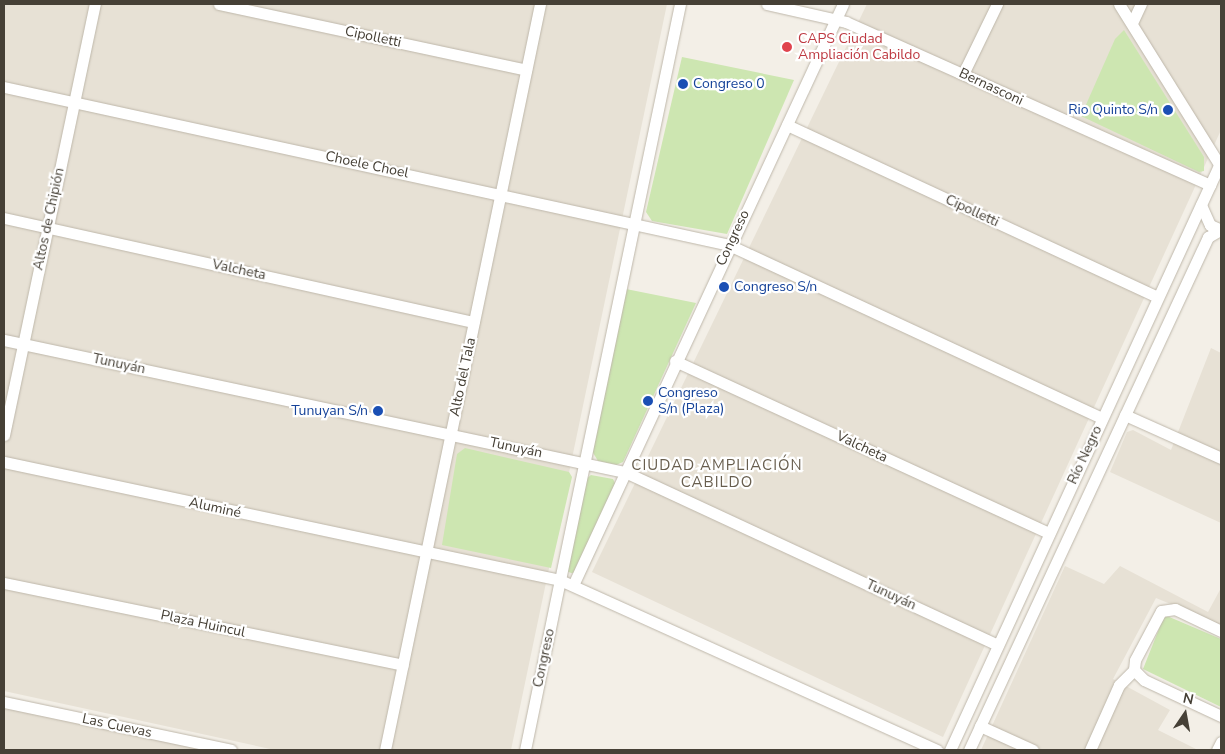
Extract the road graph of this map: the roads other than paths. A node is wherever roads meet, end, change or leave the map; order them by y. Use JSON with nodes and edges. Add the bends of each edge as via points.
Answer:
{"nodes":[{"id":1,"x":95,"y":4,"type":"edge"},
{"id":2,"x":219,"y":4,"type":"edge"},
{"id":3,"x":540,"y":4,"type":"edge"},
{"id":4,"x":680,"y":4,"type":"edge"},
{"id":5,"x":767,"y":4,"type":"edge"},
{"id":6,"x":843,"y":4,"type":"edge"},
{"id":7,"x":997,"y":4,"type":"edge"},
{"id":8,"x":1119,"y":4,"type":"edge"},
{"id":9,"x":1141,"y":4,"type":"edge"},
{"id":10,"x":836,"y":18,"type":"junction"},
{"id":11,"x":1132,"y":23,"type":"junction"},
{"id":12,"x":526,"y":70,"type":"junction"},
{"id":13,"x":963,"y":74,"type":"junction"},
{"id":14,"x":4,"y":87,"type":"edge"},
{"id":15,"x":74,"y":102,"type":"junction"},
{"id":16,"x":787,"y":125,"type":"junction"},
{"id":17,"x":1221,"y":164,"type":"edge"},
{"id":18,"x":1221,"y":179,"type":"edge"},
{"id":19,"x":1210,"y":185,"type":"junction"},
{"id":20,"x":501,"y":193,"type":"junction"},
{"id":21,"x":1201,"y":205,"type":"junction"},
{"id":22,"x":4,"y":218,"type":"edge"},
{"id":23,"x":633,"y":223,"type":"junction"},
{"id":24,"x":48,"y":228,"type":"junction"},
{"id":25,"x":1221,"y":230,"type":"edge"},
{"id":26,"x":729,"y":245,"type":"junction"},
{"id":27,"x":1157,"y":297,"type":"junction"},
{"id":28,"x":474,"y":322,"type":"junction"},
{"id":29,"x":4,"y":340,"type":"edge"},
{"id":30,"x":23,"y":344,"type":"junction"},
{"id":31,"x":675,"y":361,"type":"junction"},
{"id":32,"x":1125,"y":415,"type":"junction"},
{"id":33,"x":1102,"y":418,"type":"junction"},
{"id":34,"x":451,"y":434,"type":"junction"},
{"id":35,"x":4,"y":435,"type":"edge"},
{"id":36,"x":1221,"y":458,"type":"edge"},
{"id":37,"x":4,"y":462,"type":"edge"},
{"id":38,"x":583,"y":462,"type":"junction"},
{"id":39,"x":625,"y":472,"type":"junction"},
{"id":40,"x":1049,"y":533,"type":"junction"},
{"id":41,"x":426,"y":553,"type":"junction"},
{"id":42,"x":560,"y":580,"type":"junction"},
{"id":43,"x":4,"y":583,"type":"edge"},
{"id":44,"x":574,"y":583,"type":"junction"},
{"id":45,"x":1221,"y":631,"type":"edge"},
{"id":46,"x":998,"y":644,"type":"junction"},
{"id":47,"x":403,"y":665,"type":"junction"},
{"id":48,"x":1134,"y":670,"type":"junction"},
{"id":49,"x":4,"y":702,"type":"edge"},
{"id":50,"x":1221,"y":716,"type":"edge"},
{"id":51,"x":980,"y":726,"type":"junction"},
{"id":52,"x":1221,"y":742,"type":"edge"},
{"id":53,"x":231,"y":750,"type":"edge"},
{"id":54,"x":385,"y":750,"type":"edge"},
{"id":55,"x":525,"y":750,"type":"edge"},
{"id":56,"x":937,"y":750,"type":"edge"},
{"id":57,"x":950,"y":750,"type":"edge"},
{"id":58,"x":969,"y":750,"type":"edge"},
{"id":59,"x":1033,"y":750,"type":"edge"},
{"id":60,"x":1090,"y":750,"type":"edge"},
{"id":61,"x":1217,"y":750,"type":"edge"}],
"edges":[{"from":1,"to":15,"type":"street","name":"Altos de Chipión"},
{"from":2,"to":12,"type":"street","name":"Cipolletti"},
{"from":3,"to":12,"type":"street","name":"Alto del Tala"},
{"from":4,"to":23,"type":"street","name":"Congreso"},
{"from":5,"to":10,"type":"street","name":"Bernasconi"},
{"from":6,"to":10,"type":"street","name":"Congreso"},
{"from":7,"to":13,"type":"street"},
{"from":8,"to":11,"type":"street"},
{"from":9,"to":11,"type":"street"},
{"from":10,"to":13,"type":"street","name":"Bernasconi"},
{"from":10,"to":16,"type":"street","name":"Congreso"},
{"from":11,"to":17,"type":"street"},
{"from":12,"to":20,"type":"street","name":"Alto del Tala"},
{"from":13,"to":19,"type":"street","name":"Bernasconi"},
{"from":14,"to":15,"type":"street","name":"Choele Choel"},
{"from":15,"to":20,"type":"street","name":"Choele Choel"},
{"from":15,"to":24,"type":"street","name":"Altos de Chipión"},
{"from":16,"to":26,"type":"street","name":"Congreso"},
{"from":16,"to":27,"type":"street","name":"Cipolletti"},
{"from":17,"to":19,"type":"street","name":"Río Negro"},
{"from":18,"to":19,"type":"street"},
{"from":19,"to":21,"type":"street","name":"Río Negro"},
{"from":20,"to":23,"type":"street","name":"Choele Choel"},
{"from":20,"to":28,"type":"street","name":"Alto del Tala"},
{"from":21,"to":25,"type":"street","via":[[1210,225]]},
{"from":21,"to":27,"type":"street","name":"Río Negro"},
{"from":22,"to":24,"type":"street","name":"Valcheta"},
{"from":23,"to":26,"type":"street","name":"Choele Choel"},
{"from":23,"to":38,"type":"street","name":"Congreso"},
{"from":24,"to":28,"type":"street","name":"Valcheta"},
{"from":24,"to":30,"type":"street","name":"Altos de Chipión"},
{"from":25,"to":32,"type":"street","name":"Río Negro","via":[[1208,237]]},
{"from":26,"to":31,"type":"street","name":"Congreso"},
{"from":26,"to":33,"type":"street","name":"Choele Choel"},
{"from":27,"to":33,"type":"street","name":"Río Negro"},
{"from":28,"to":34,"type":"street","name":"Alto del Tala"},
{"from":29,"to":30,"type":"street","name":"Tunuyán"},
{"from":30,"to":34,"type":"street","name":"Tunuyán"},
{"from":30,"to":35,"type":"street","name":"Altos de Chipión"},
{"from":31,"to":39,"type":"street","name":"Congreso"},
{"from":31,"to":40,"type":"street","name":"Valcheta"},
{"from":32,"to":36,"type":"street"},
{"from":32,"to":51,"type":"street","name":"Río Negro"},
{"from":33,"to":40,"type":"street","name":"Río Negro"},
{"from":34,"to":38,"type":"street","name":"Tunuyán"},
{"from":34,"to":41,"type":"street","name":"Alto del Tala"},
{"from":37,"to":41,"type":"street","name":"Aluminé"},
{"from":38,"to":39,"type":"street","name":"Tunuyán"},
{"from":38,"to":42,"type":"street","name":"Congreso"},
{"from":39,"to":44,"type":"street","name":"Congreso"},
{"from":39,"to":46,"type":"street","name":"Tunuyán"},
{"from":40,"to":46,"type":"street","name":"Río Negro"},
{"from":41,"to":42,"type":"street","name":"Aluminé"},
{"from":41,"to":47,"type":"street","name":"Alto del Tala"},
{"from":42,"to":44,"type":"street"},
{"from":42,"to":55,"type":"street","name":"Congreso"},
{"from":43,"to":47,"type":"street","name":"Plaza Huincul"},
{"from":44,"to":56,"type":"street"},
{"from":45,"to":48,"type":"street","via":[[1175,609],[1161,611]]},
{"from":46,"to":57,"type":"street","name":"Río Negro"},
{"from":47,"to":54,"type":"street","name":"Alto del Tala"},
{"from":48,"to":50,"type":"street","via":[[1144,680]]},
{"from":48,"to":60,"type":"street","via":[[1119,685]]},
{"from":49,"to":53,"type":"street","name":"Las Cuevas"},
{"from":51,"to":58,"type":"street","name":"Río Negro"},
{"from":51,"to":59,"type":"street"},
{"from":52,"to":61,"type":"street"}]}
